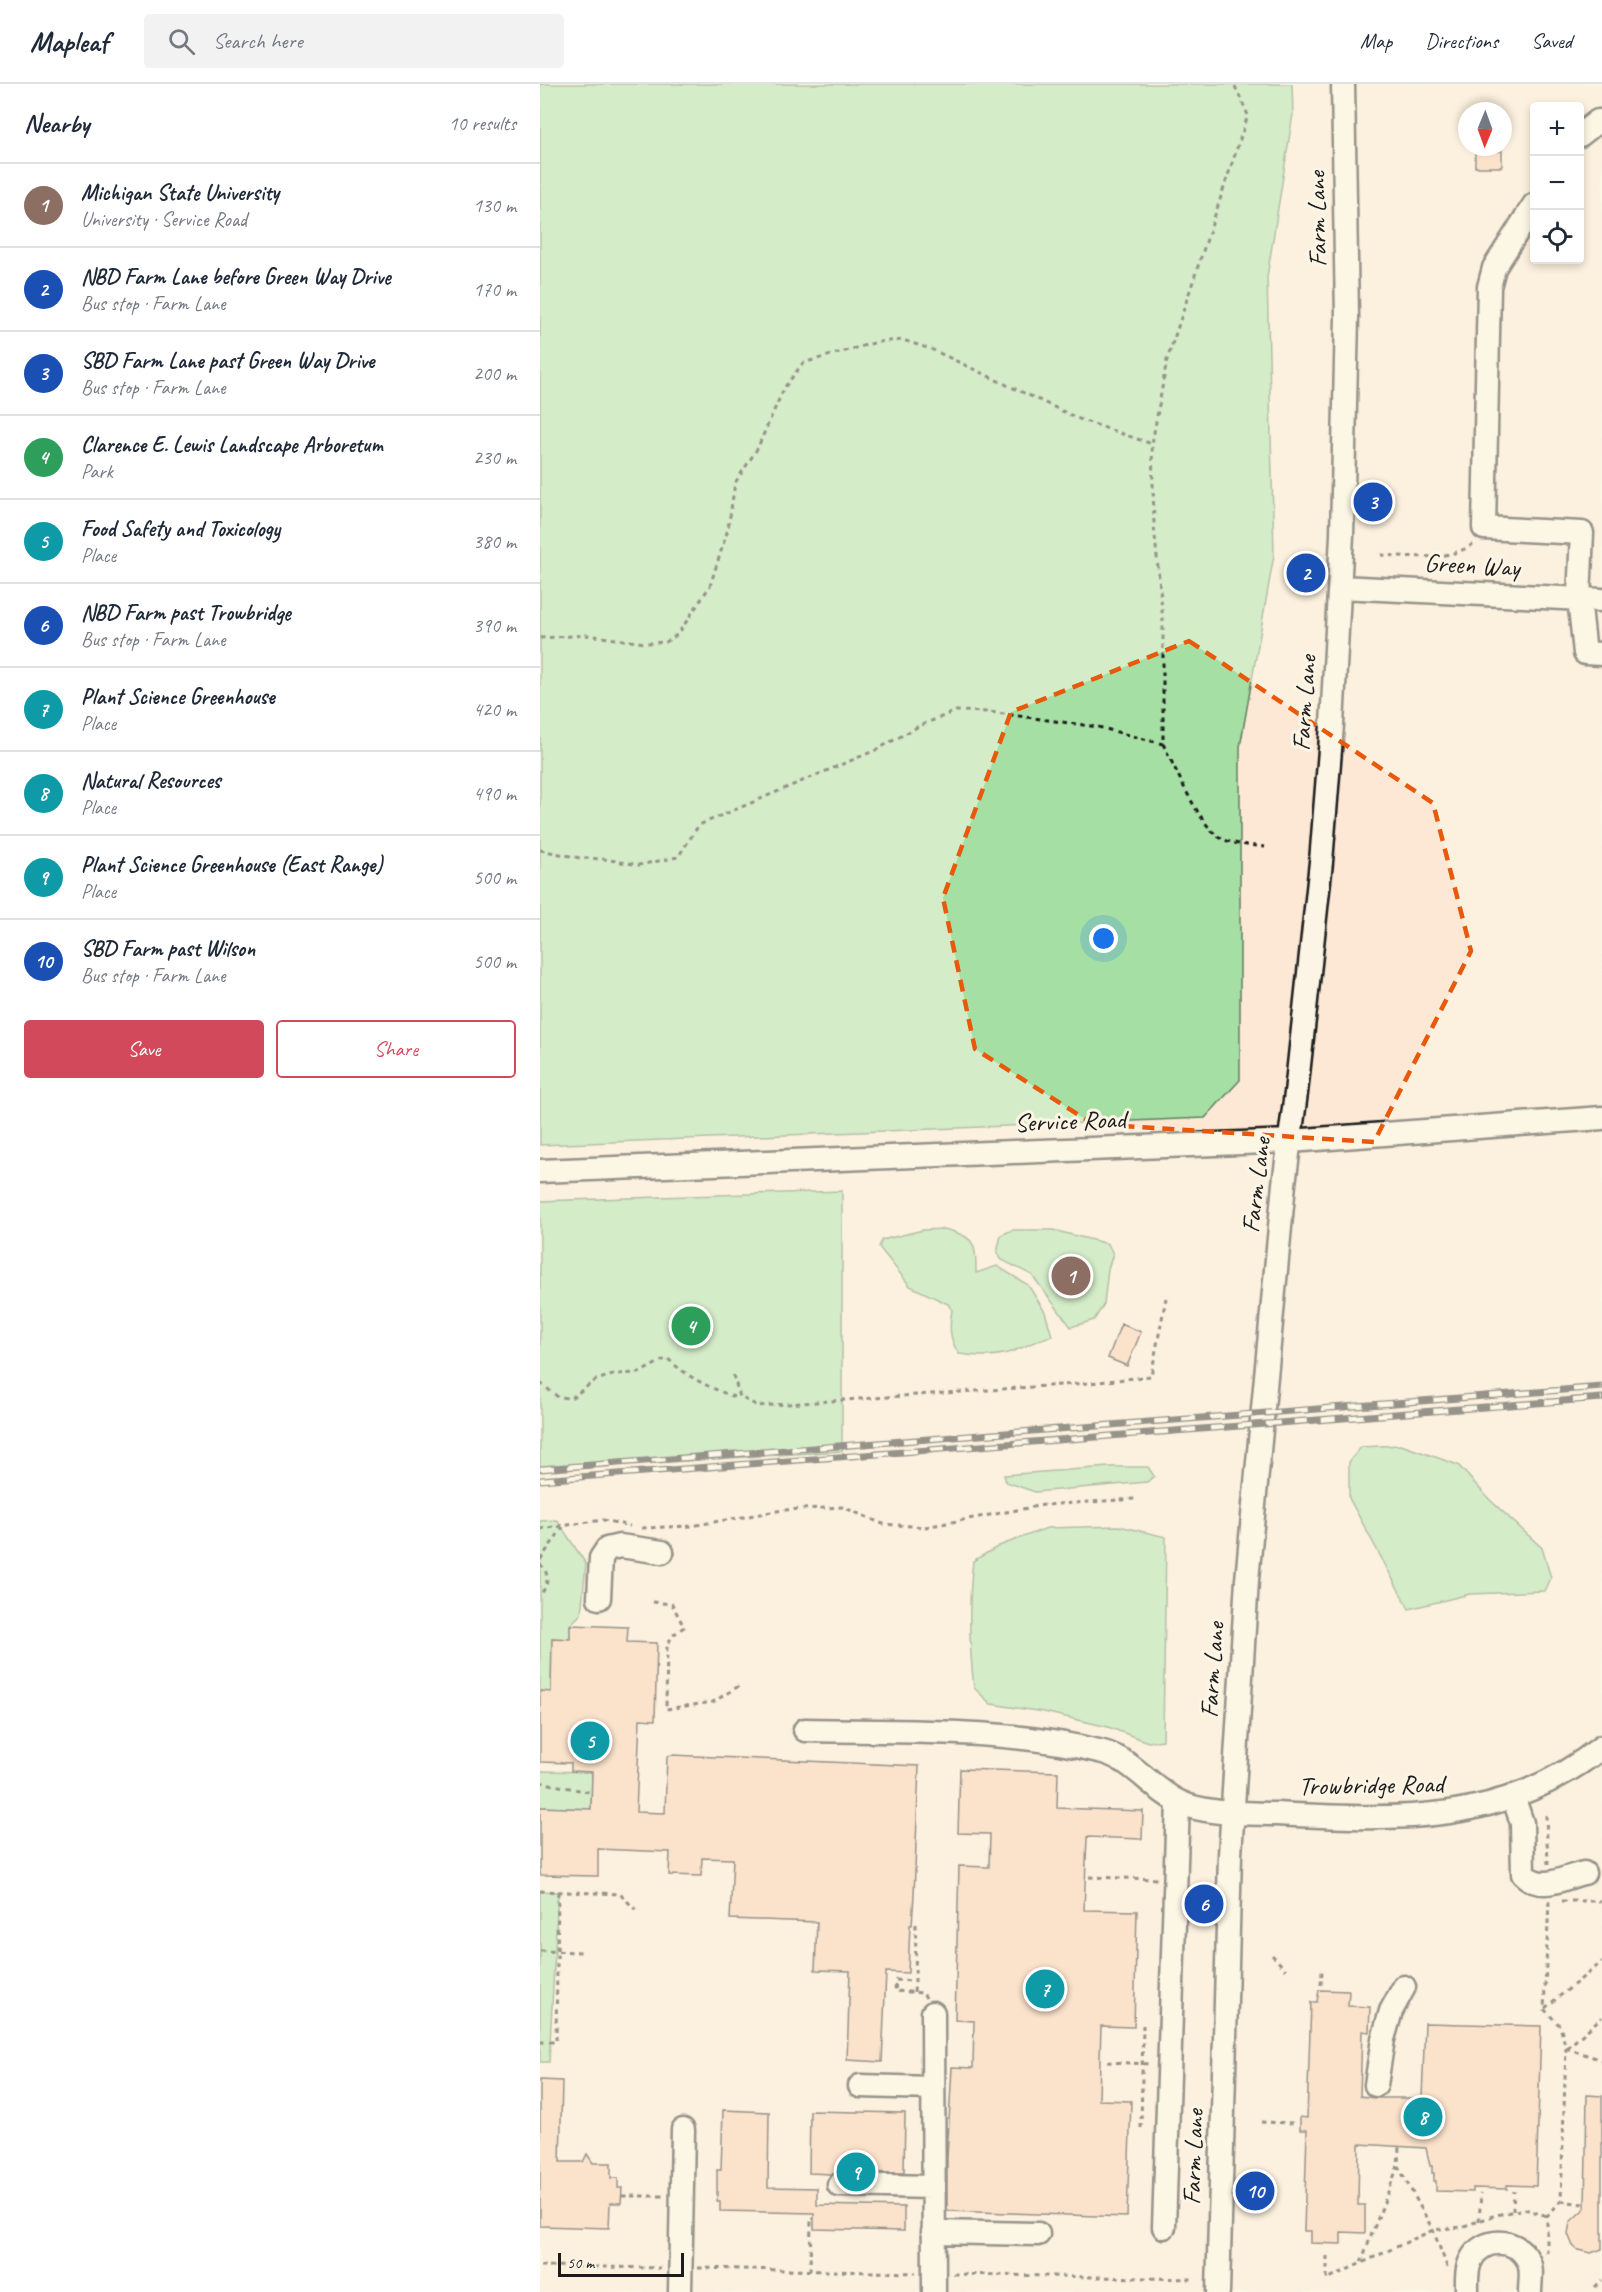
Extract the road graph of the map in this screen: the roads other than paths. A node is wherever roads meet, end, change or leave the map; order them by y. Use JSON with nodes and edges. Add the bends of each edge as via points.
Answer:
{"nodes":[{"id":1,"x":1344,"y":84,"type":"edge"},
{"id":2,"x":1602,"y":121,"type":"edge"},
{"id":3,"x":1584,"y":131,"type":"edge"},
{"id":4,"x":1531,"y":210,"type":"edge"},
{"id":5,"x":1340,"y":587,"type":"junction"},
{"id":6,"x":1579,"y":598,"type":"junction"},
{"id":7,"x":1602,"y":600,"type":"edge"},
{"id":8,"x":1602,"y":654,"type":"edge"},
{"id":9,"x":1602,"y":1118,"type":"edge"},
{"id":10,"x":1290,"y":1142,"type":"junction"},
{"id":11,"x":540,"y":1171,"type":"edge"},
{"id":12,"x":662,"y":1552,"type":"dead end"},
{"id":13,"x":599,"y":1598,"type":"dead end"},
{"id":14,"x":805,"y":1730,"type":"dead end"},
{"id":15,"x":1602,"y":1747,"type":"edge"},
{"id":16,"x":1513,"y":1796,"type":"junction"},
{"id":17,"x":1178,"y":1802,"type":"junction"},
{"id":18,"x":1233,"y":1812,"type":"junction"},
{"id":19,"x":1584,"y":1873,"type":"dead end"},
{"id":20,"x":1404,"y":1987,"type":"dead end"},
{"id":21,"x":933,"y":2013,"type":"road end"},
{"id":22,"x":1376,"y":2085,"type":"dead end"},
{"id":23,"x":860,"y":2086,"type":"dead end"},
{"id":24,"x":933,"y":2088,"type":"junction"},
{"id":25,"x":683,"y":2130,"type":"dead end"},
{"id":26,"x":839,"y":2185,"type":"dead end"},
{"id":27,"x":932,"y":2187,"type":"junction"},
{"id":28,"x":1164,"y":2228,"type":"dead end"},
{"id":29,"x":933,"y":2232,"type":"junction"},
{"id":30,"x":1038,"y":2234,"type":"dead end"},
{"id":31,"x":934,"y":2283,"type":"edge"},
{"id":32,"x":680,"y":2292,"type":"edge"},
{"id":33,"x":1218,"y":2292,"type":"edge"},
{"id":34,"x":1467,"y":2292,"type":"edge"},
{"id":35,"x":1530,"y":2292,"type":"edge"}],
"edges":[{"from":1,"to":5,"type":"street","name":"Farm Lane","via":[[1347,317]]},
{"from":2,"to":3,"type":"street"},
{"from":4,"to":6,"type":"street","via":[[1494,268],[1489,287],[1484,528],[1582,533]]},
{"from":5,"to":6,"type":"street","name":"Green Way"},
{"from":5,"to":10,"type":"street","name":"Farm Lane","via":[[1322,851]]},
{"from":6,"to":7,"type":"street","name":"Green Way"},
{"from":6,"to":8,"type":"street","via":[[1586,653]]},
{"from":9,"to":10,"type":"street","name":"Service Road"},
{"from":10,"to":11,"type":"street","name":"Service Road"},
{"from":10,"to":18,"type":"street","name":"Farm Lane","via":[[1247,1580]]},
{"from":12,"to":13,"type":"street","via":[[620,1546],[607,1549],[601,1558]]},
{"from":14,"to":17,"type":"street","via":[[928,1731],[1035,1740],[1106,1753],[1134,1768]]},
{"from":15,"to":16,"type":"street","name":"Trowbridge Road","via":[[1552,1779]]},
{"from":16,"to":18,"type":"street","name":"Trowbridge Road","via":[[1458,1812],[1401,1818]]},
{"from":16,"to":19,"type":"street","via":[[1522,1823],[1523,1874],[1549,1892]]},
{"from":17,"to":18,"type":"street","name":"Trowbridge Road"},
{"from":17,"to":28,"type":"street"},
{"from":18,"to":33,"type":"street","name":"Farm Lane"},
{"from":20,"to":22,"type":"street","via":[[1391,2011]]},
{"from":21,"to":24,"type":"street"},
{"from":23,"to":24,"type":"street"},
{"from":24,"to":27,"type":"street"},
{"from":25,"to":32,"type":"street"},
{"from":26,"to":27,"type":"street"},
{"from":27,"to":29,"type":"street"},
{"from":29,"to":30,"type":"street"},
{"from":29,"to":31,"type":"street"},
{"from":34,"to":35,"type":"street","via":[[1471,2259],[1482,2247],[1498,2242],[1513,2245],[1525,2255],[1531,2268]]}]}
